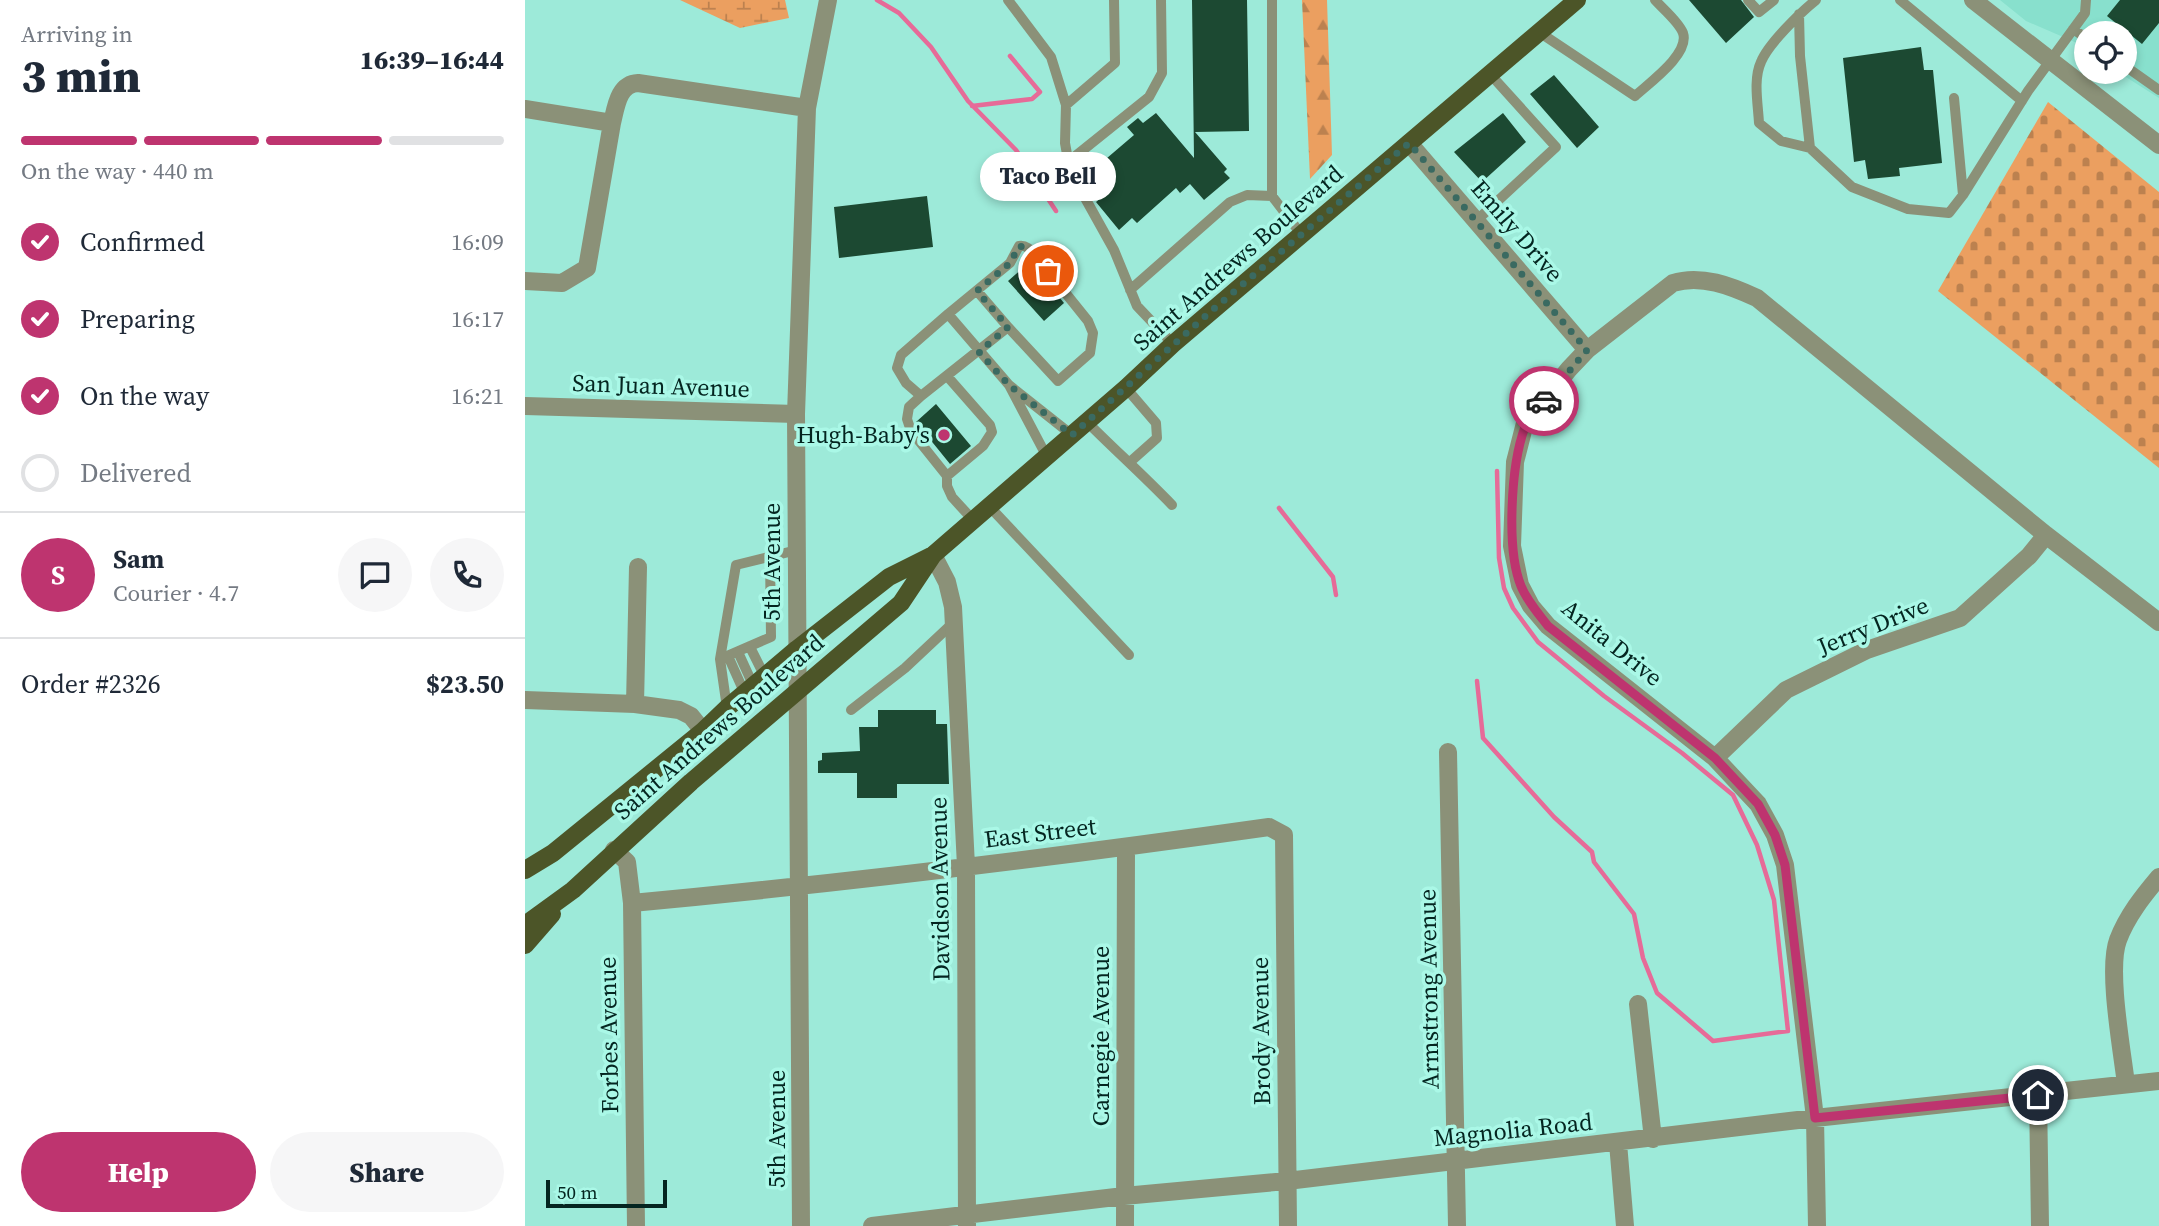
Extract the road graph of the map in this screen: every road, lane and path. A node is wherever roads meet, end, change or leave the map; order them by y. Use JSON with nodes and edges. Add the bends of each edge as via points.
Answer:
{"nodes":[{"id":1,"x":828,"y":0,"type":"edge"},
{"id":2,"x":1008,"y":0,"type":"edge"},
{"id":3,"x":1114,"y":0,"type":"edge"},
{"id":4,"x":1161,"y":0,"type":"edge"},
{"id":5,"x":1272,"y":0,"type":"edge"},
{"id":6,"x":1577,"y":0,"type":"edge"},
{"id":7,"x":1655,"y":0,"type":"edge"},
{"id":8,"x":1748,"y":0,"type":"edge"},
{"id":9,"x":1774,"y":0,"type":"edge"},
{"id":10,"x":1816,"y":0,"type":"edge"},
{"id":11,"x":1900,"y":0,"type":"edge"},
{"id":12,"x":1973,"y":0,"type":"edge"},
{"id":13,"x":2086,"y":0,"type":"edge"},
{"id":14,"x":1799,"y":15,"type":"junction"},
{"id":15,"x":2073,"y":29,"type":"joint"},
{"id":16,"x":1539,"y":32,"type":"junction"},
{"id":17,"x":2049,"y":59,"type":"junction"},
{"id":18,"x":1490,"y":74,"type":"junction"},
{"id":19,"x":2137,"y":74,"type":"edge"},
{"id":20,"x":2159,"y":90,"type":"edge"},
{"id":21,"x":1954,"y":98,"type":"dead end"},
{"id":22,"x":2022,"y":101,"type":"junction"},
{"id":23,"x":1066,"y":105,"type":"junction"},
{"id":24,"x":807,"y":108,"type":"junction"},
{"id":25,"x":525,"y":109,"type":"edge"},
{"id":26,"x":612,"y":124,"type":"junction"},
{"id":27,"x":1409,"y":143,"type":"junction"},
{"id":28,"x":2159,"y":145,"type":"edge"},
{"id":29,"x":1810,"y":148,"type":"junction"},
{"id":30,"x":1068,"y":162,"type":"junction"},
{"id":31,"x":1963,"y":195,"type":"junction"},
{"id":32,"x":1272,"y":196,"type":"junction"},
{"id":33,"x":1476,"y":221,"type":"junction"},
{"id":34,"x":1301,"y":234,"type":"junction"},
{"id":35,"x":525,"y":281,"type":"edge"},
{"id":36,"x":1131,"y":290,"type":"junction"},
{"id":37,"x":977,"y":291,"type":"junction"},
{"id":38,"x":948,"y":314,"type":"junction"},
{"id":39,"x":1008,"y":327,"type":"junction"},
{"id":40,"x":1173,"y":344,"type":"junction"},
{"id":41,"x":1587,"y":350,"type":"junction"},
{"id":42,"x":979,"y":352,"type":"junction"},
{"id":43,"x":947,"y":376,"type":"junction"},
{"id":44,"x":1009,"y":385,"type":"junction"},
{"id":45,"x":1126,"y":388,"type":"junction"},
{"id":46,"x":921,"y":396,"type":"junction"},
{"id":47,"x":525,"y":406,"type":"edge"},
{"id":48,"x":796,"y":414,"type":"junction"},
{"id":49,"x":1087,"y":422,"type":"junction"},
{"id":50,"x":1072,"y":435,"type":"junction"},
{"id":51,"x":1047,"y":457,"type":"junction"},
{"id":52,"x":1131,"y":461,"type":"junction"},
{"id":53,"x":947,"y":476,"type":"junction"},
{"id":54,"x":1172,"y":505,"type":"dead end"},
{"id":55,"x":989,"y":506,"type":"junction"},
{"id":56,"x":973,"y":520,"type":"junction"},
{"id":57,"x":2046,"y":535,"type":"junction"},
{"id":58,"x":797,"y":550,"type":"junction"},
{"id":59,"x":933,"y":555,"type":"junction"},
{"id":60,"x":770,"y":557,"type":"junction"},
{"id":61,"x":638,"y":567,"type":"dead end"},
{"id":62,"x":954,"y":622,"type":"junction"},
{"id":63,"x":2159,"y":622,"type":"edge"},
{"id":64,"x":750,"y":647,"type":"junction"},
{"id":65,"x":797,"y":649,"type":"junction"},
{"id":66,"x":739,"y":652,"type":"junction"},
{"id":67,"x":1129,"y":654,"type":"dead end"},
{"id":68,"x":724,"y":657,"type":"junction"},
{"id":69,"x":754,"y":686,"type":"junction"},
{"id":70,"x":798,"y":689,"type":"junction"},
{"id":71,"x":525,"y":700,"type":"edge"},
{"id":72,"x":635,"y":704,"type":"junction"},
{"id":73,"x":727,"y":708,"type":"junction"},
{"id":74,"x":851,"y":710,"type":"dead end"},
{"id":75,"x":703,"y":731,"type":"junction"},
{"id":76,"x":1448,"y":752,"type":"dead end"},
{"id":77,"x":1715,"y":758,"type":"junction"},
{"id":78,"x":1284,"y":835,"type":"joint"},
{"id":79,"x":1126,"y":847,"type":"junction"},
{"id":80,"x":614,"y":850,"type":"junction"},
{"id":81,"x":553,"y":853,"type":"junction"},
{"id":82,"x":966,"y":866,"type":"junction"},
{"id":83,"x":525,"y":870,"type":"edge"},
{"id":84,"x":2159,"y":877,"type":"edge"},
{"id":85,"x":525,"y":880,"type":"edge"},
{"id":86,"x":800,"y":887,"type":"junction"},
{"id":87,"x":573,"y":890,"type":"junction"},
{"id":88,"x":632,"y":903,"type":"junction"},
{"id":89,"x":525,"y":926,"type":"edge"},
{"id":90,"x":525,"y":945,"type":"edge"},
{"id":91,"x":1638,"y":1004,"type":"dead end"},
{"id":92,"x":2159,"y":1081,"type":"edge"},
{"id":93,"x":2126,"y":1084,"type":"junction"},
{"id":94,"x":2038,"y":1095,"type":"junction"},
{"id":95,"x":1815,"y":1118,"type":"junction"},
{"id":96,"x":1653,"y":1139,"type":"junction"},
{"id":97,"x":1618,"y":1143,"type":"junction"},
{"id":98,"x":1457,"y":1160,"type":"junction"},
{"id":99,"x":1287,"y":1181,"type":"junction"},
{"id":100,"x":1124,"y":1196,"type":"junction"},
{"id":101,"x":967,"y":1221,"type":"edge"},
{"id":102,"x":636,"y":1226,"type":"edge"},
{"id":103,"x":801,"y":1226,"type":"edge"},
{"id":104,"x":871,"y":1226,"type":"edge"},
{"id":105,"x":1125,"y":1226,"type":"edge"},
{"id":106,"x":1288,"y":1226,"type":"edge"},
{"id":107,"x":1457,"y":1226,"type":"edge"},
{"id":108,"x":1625,"y":1226,"type":"edge"},
{"id":109,"x":1817,"y":1226,"type":"edge"},
{"id":110,"x":2040,"y":1226,"type":"edge"}],
"edges":[{"from":1,"to":24,"type":"street","name":"5th Avenue"},
{"from":2,"to":23,"type":"lane","via":[[1051,57]]},
{"from":3,"to":23,"type":"lane","via":[[1115,63]]},
{"from":4,"to":30,"type":"lane","via":[[1162,73],[1149,97]]},
{"from":5,"to":32,"type":"lane"},
{"from":6,"to":16,"type":"main road","name":"Saint Andrews Boulevard"},
{"from":7,"to":16,"type":"lane","via":[[1683,31],[1685,41],[1672,62],[1635,96]]},
{"from":8,"to":9,"type":"lane","via":[[1759,12]]},
{"from":10,"to":14,"type":"lane"},
{"from":11,"to":22,"type":"lane"},
{"from":12,"to":17,"type":"street"},
{"from":13,"to":15,"type":"lane","via":[[2085,13]]},
{"from":14,"to":29,"type":"lane"},
{"from":14,"to":29,"type":"lane","via":[[1760,62],[1756,93],[1759,122],[1781,141]]},
{"from":15,"to":17,"type":"lane"},
{"from":16,"to":18,"type":"main road","name":"Saint Andrews Boulevard"},
{"from":17,"to":22,"type":"lane"},
{"from":17,"to":28,"type":"street"},
{"from":18,"to":27,"type":"main road","name":"Saint Andrews Boulevard"},
{"from":18,"to":33,"type":"lane","via":[[1556,147]]},
{"from":19,"to":20,"type":"lane"},
{"from":21,"to":31,"type":"lane"},
{"from":22,"to":31,"type":"lane"},
{"from":23,"to":30,"type":"lane"},
{"from":24,"to":26,"type":"street","via":[[631,83],[618,98]]},
{"from":24,"to":48,"type":"street","name":"5th Avenue"},
{"from":25,"to":26,"type":"street"},
{"from":26,"to":35,"type":"street","via":[[587,268],[562,283]]},
{"from":27,"to":33,"type":"street","name":"Emily Drive"},
{"from":27,"to":34,"type":"main road","name":"Saint Andrews Boulevard"},
{"from":29,"to":31,"type":"lane","via":[[1852,187],[1908,209],[1949,213]]},
{"from":30,"to":36,"type":"lane"},
{"from":32,"to":34,"type":"lane"},
{"from":32,"to":36,"type":"lane","via":[[1247,195],[1230,202]]},
{"from":33,"to":41,"type":"street","name":"Emily Drive"},
{"from":34,"to":40,"type":"main road","name":"Saint Andrews Boulevard"},
{"from":36,"to":40,"type":"lane","via":[[1137,306]]},
{"from":37,"to":38,"type":"lane"},
{"from":37,"to":39,"type":"lane"},
{"from":37,"to":39,"type":"lane","via":[[1010,263],[1023,245],[1088,321],[1093,343],[1090,353],[1058,381]]},
{"from":38,"to":42,"type":"lane"},
{"from":38,"to":46,"type":"lane","via":[[901,355],[897,368]]},
{"from":39,"to":42,"type":"lane"},
{"from":40,"to":45,"type":"main road","name":"Saint Andrews Boulevard"},
{"from":41,"to":57,"type":"street","name":"Anita Drive","via":[[1673,283],[1688,278],[1738,289],[1757,298]]},
{"from":41,"to":77,"type":"street","name":"Anita Drive","via":[[1525,424],[1515,462],[1512,546],[1520,585],[1548,626]]},
{"from":42,"to":43,"type":"lane"},
{"from":42,"to":44,"type":"lane"},
{"from":43,"to":46,"type":"lane"},
{"from":43,"to":53,"type":"lane","via":[[992,432],[983,446]]},
{"from":44,"to":50,"type":"lane"},
{"from":44,"to":51,"type":"lane"},
{"from":45,"to":49,"type":"main road","name":"Saint Andrews Boulevard"},
{"from":45,"to":52,"type":"lane","via":[[1156,423],[1157,438]]},
{"from":46,"to":53,"type":"lane","via":[[909,407],[907,419],[911,431]]},
{"from":47,"to":48,"type":"street","name":"San Juan Avenue"},
{"from":48,"to":58,"type":"street","name":"5th Avenue"},
{"from":49,"to":50,"type":"main road","name":"Saint Andrews Boulevard"},
{"from":49,"to":52,"type":"lane"},
{"from":50,"to":51,"type":"main road","name":"Saint Andrews Boulevard"},
{"from":51,"to":55,"type":"main road","name":"Saint Andrews Boulevard"},
{"from":52,"to":54,"type":"lane"},
{"from":53,"to":56,"type":"lane","via":[[952,497]]},
{"from":55,"to":56,"type":"main road","name":"Saint Andrews Boulevard"},
{"from":55,"to":67,"type":"lane"},
{"from":56,"to":59,"type":"main road","name":"Saint Andrews Boulevard"},
{"from":57,"to":63,"type":"street","name":"Anita Drive"},
{"from":57,"to":77,"type":"street","name":"Jerry Drive","via":[[1960,618],[1867,650],[1786,690]]},
{"from":58,"to":60,"type":"lane"},
{"from":58,"to":65,"type":"street","name":"5th Avenue"},
{"from":59,"to":62,"type":"street","name":"Davidson Avenue","via":[[947,582]]},
{"from":59,"to":65,"type":"main road","name":"Saint Andrews Boulevard","via":[[889,577]]},
{"from":59,"to":70,"type":"main road","name":"Saint Andrews Boulevard","via":[[901,603]]},
{"from":60,"to":64,"type":"lane","via":[[771,637]]},
{"from":60,"to":68,"type":"lane","via":[[736,565]]},
{"from":61,"to":72,"type":"street"},
{"from":62,"to":74,"type":"lane"},
{"from":62,"to":82,"type":"street","name":"Davidson Avenue"},
{"from":64,"to":66,"type":"lane"},
{"from":64,"to":69,"type":"lane"},
{"from":65,"to":69,"type":"main road","name":"Saint Andrews Boulevard"},
{"from":65,"to":70,"type":"street","name":"5th Avenue"},
{"from":66,"to":68,"type":"lane"},
{"from":66,"to":69,"type":"lane"},
{"from":68,"to":69,"type":"lane"},
{"from":68,"to":73,"type":"lane"},
{"from":69,"to":73,"type":"main road","name":"Saint Andrews Boulevard"},
{"from":70,"to":80,"type":"main road","name":"Saint Andrews Boulevard"},
{"from":70,"to":86,"type":"street","name":"5th Avenue"},
{"from":71,"to":72,"type":"street"},
{"from":72,"to":75,"type":"street","via":[[679,710]]},
{"from":73,"to":75,"type":"main road","name":"Saint Andrews Boulevard"},
{"from":75,"to":81,"type":"main road","name":"Saint Andrews Boulevard"},
{"from":76,"to":98,"type":"street","name":"Armstrong Avenue"},
{"from":77,"to":95,"type":"street","name":"Anita Drive","via":[[1758,804],[1785,865]]},
{"from":78,"to":79,"type":"street","name":"East Street","via":[[1269,827]]},
{"from":78,"to":99,"type":"street","name":"Brody Avenue"},
{"from":79,"to":82,"type":"street","name":"East Street"},
{"from":79,"to":100,"type":"street","name":"Carnegie Avenue"},
{"from":80,"to":87,"type":"main road","name":"Saint Andrews Boulevard"},
{"from":80,"to":88,"type":"street","name":"Forbes Avenue","via":[[627,862]]},
{"from":81,"to":83,"type":"main road","name":"Saint Andrews Boulevard"},
{"from":81,"to":85,"type":"main road"},
{"from":82,"to":86,"type":"street","name":"East Street"},
{"from":82,"to":101,"type":"street","name":"Davidson Avenue"},
{"from":84,"to":93,"type":"street","via":[[2136,904],[2117,941],[2113,965]]},
{"from":86,"to":88,"type":"street","name":"East Street"},
{"from":86,"to":103,"type":"street","name":"5th Avenue"},
{"from":87,"to":89,"type":"main road","name":"Saint Andrews Boulevard"},
{"from":87,"to":90,"type":"main road"},
{"from":88,"to":102,"type":"street","name":"Forbes Avenue"},
{"from":91,"to":96,"type":"street"},
{"from":92,"to":93,"type":"street","name":"Magnolia Road"},
{"from":93,"to":94,"type":"street","name":"Magnolia Road"},
{"from":94,"to":95,"type":"street","name":"Magnolia Road"},
{"from":94,"to":110,"type":"street"},
{"from":95,"to":96,"type":"street","name":"Magnolia Road"},
{"from":95,"to":109,"type":"street","name":"Anita Drive"},
{"from":96,"to":97,"type":"street","name":"Magnolia Road"},
{"from":97,"to":98,"type":"street","name":"Magnolia Road"},
{"from":97,"to":108,"type":"street"},
{"from":98,"to":99,"type":"street","name":"Magnolia Road"},
{"from":98,"to":107,"type":"street","name":"Armstrong Avenue"},
{"from":99,"to":100,"type":"street","name":"Magnolia Road"},
{"from":99,"to":106,"type":"street","name":"Brody Avenue"},
{"from":100,"to":101,"type":"street","name":"Magnolia Road"},
{"from":100,"to":105,"type":"street","name":"Carnegie Avenue"},
{"from":101,"to":104,"type":"street","name":"Magnolia Road"}]}
